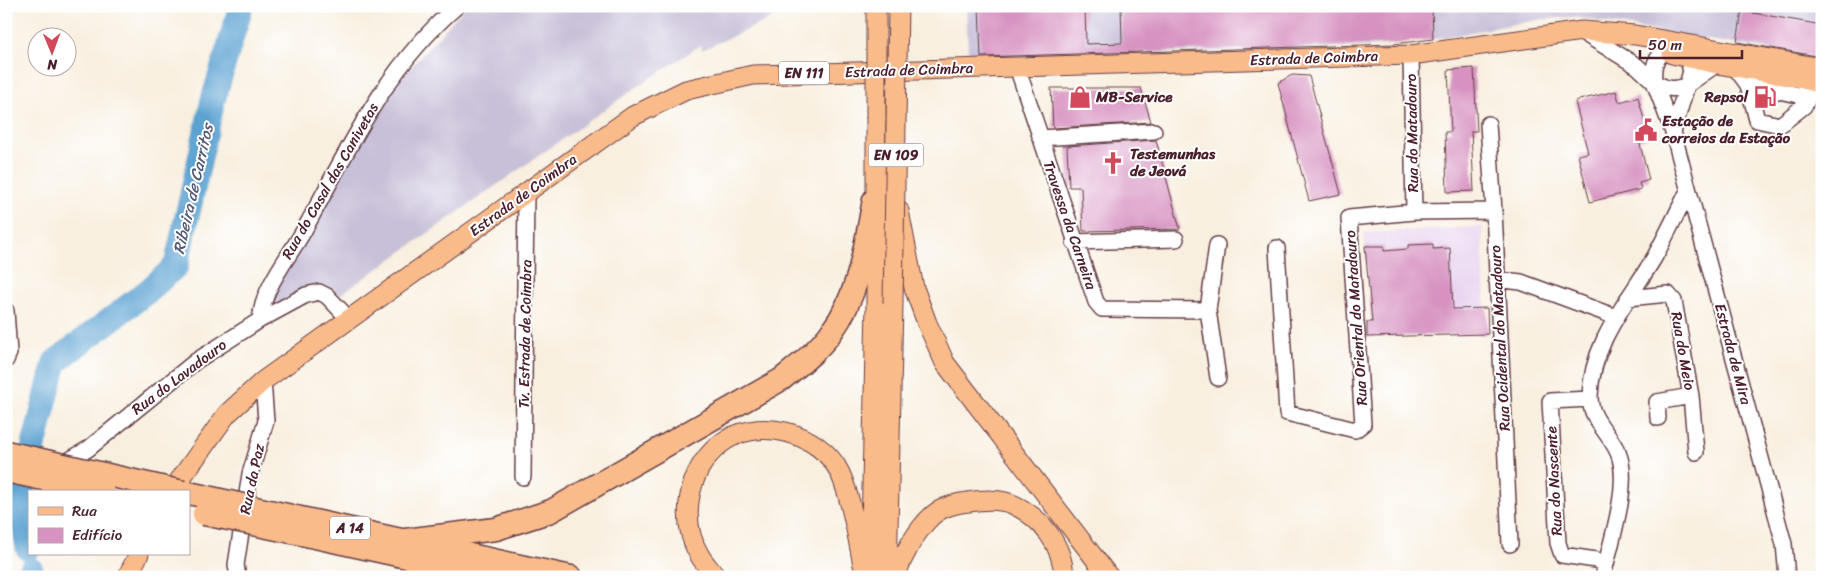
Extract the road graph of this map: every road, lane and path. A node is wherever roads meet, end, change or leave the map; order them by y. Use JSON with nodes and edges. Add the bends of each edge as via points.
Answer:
{"nodes":[{"id":1,"x":457,"y":6,"type":"edge"},
{"id":2,"x":876,"y":6,"type":"edge"},
{"id":3,"x":898,"y":6,"type":"edge"},
{"id":4,"x":1582,"y":31,"type":"junction"},
{"id":5,"x":1677,"y":51,"type":"junction"},
{"id":6,"x":1411,"y":55,"type":"junction"},
{"id":7,"x":1726,"y":65,"type":"junction"},
{"id":8,"x":1017,"y":67,"type":"junction"},
{"id":9,"x":1654,"y":82,"type":"junction"},
{"id":10,"x":1818,"y":83,"type":"edge"},
{"id":11,"x":1687,"y":85,"type":"junction"},
{"id":12,"x":1748,"y":85,"type":"junction"},
{"id":13,"x":1488,"y":124,"type":"dead end"},
{"id":14,"x":1154,"y":131,"type":"dead end"},
{"id":15,"x":1672,"y":132,"type":"junction"},
{"id":16,"x":1040,"y":138,"type":"junction"},
{"id":17,"x":1688,"y":191,"type":"junction"},
{"id":18,"x":526,"y":192,"type":"junction"},
{"id":19,"x":885,"y":198,"type":"junction"},
{"id":20,"x":1494,"y":211,"type":"junction"},
{"id":21,"x":1414,"y":212,"type":"junction"},
{"id":22,"x":1176,"y":239,"type":"dead end"},
{"id":23,"x":1074,"y":242,"type":"junction"},
{"id":24,"x":1218,"y":245,"type":"dead end"},
{"id":25,"x":1277,"y":248,"type":"dead end"},
{"id":26,"x":1496,"y":279,"type":"junction"},
{"id":27,"x":1628,"y":298,"type":"junction"},
{"id":28,"x":884,"y":303,"type":"junction"},
{"id":29,"x":1208,"y":310,"type":"junction"},
{"id":30,"x":6,"y":311,"type":"edge"},
{"id":31,"x":1616,"y":317,"type":"junction"},
{"id":32,"x":349,"y":319,"type":"junction"},
{"id":33,"x":260,"y":320,"type":"junction"},
{"id":34,"x":6,"y":360,"type":"edge"},
{"id":35,"x":1218,"y":378,"type":"dead end"},
{"id":36,"x":262,"y":381,"type":"junction"},
{"id":37,"x":1691,"y":396,"type":"junction"},
{"id":38,"x":1590,"y":399,"type":"junction"},
{"id":39,"x":1658,"y":418,"type":"dead end"},
{"id":40,"x":6,"y":452,"type":"edge"},
{"id":41,"x":1696,"y":452,"type":"dead end"},
{"id":42,"x":6,"y":471,"type":"edge"},
{"id":43,"x":523,"y":477,"type":"dead end"},
{"id":44,"x":6,"y":481,"type":"edge"},
{"id":45,"x":94,"y":490,"type":"edge"},
{"id":46,"x":172,"y":490,"type":"edge"},
{"id":47,"x":174,"y":490,"type":"edge"},
{"id":48,"x":190,"y":493,"type":"edge"},
{"id":49,"x":190,"y":510,"type":"edge"},
{"id":50,"x":294,"y":525,"type":"junction"},
{"id":51,"x":404,"y":540,"type":"junction"},
{"id":52,"x":1510,"y":544,"type":"dead end"},
{"id":53,"x":138,"y":556,"type":"edge"},
{"id":54,"x":417,"y":558,"type":"junction"},
{"id":55,"x":1604,"y":570,"type":"edge"},
{"id":56,"x":127,"y":577,"type":"edge"},
{"id":57,"x":238,"y":577,"type":"edge"},
{"id":58,"x":459,"y":577,"type":"edge"},
{"id":59,"x":498,"y":577,"type":"edge"},
{"id":60,"x":571,"y":577,"type":"edge"},
{"id":61,"x":716,"y":577,"type":"edge"},
{"id":62,"x":865,"y":577,"type":"edge"},
{"id":63,"x":870,"y":577,"type":"edge"},
{"id":64,"x":886,"y":577,"type":"edge"},
{"id":65,"x":895,"y":577,"type":"edge"},
{"id":66,"x":1064,"y":577,"type":"edge"},
{"id":67,"x":1109,"y":577,"type":"edge"},
{"id":68,"x":1787,"y":577,"type":"edge"}],
"edges":[{"from":1,"to":33,"type":"street","name":"Rua do Casal das Canivetas","via":[[409,54],[360,125],[275,276],[261,305]]},
{"from":2,"to":19,"type":"main road","number":"EN 109","bridge":true},
{"from":3,"to":19,"type":"main road","number":"EN 109","bridge":true},
{"from":4,"to":5,"type":"main road","number":"EN 111","via":[[1635,35]]},
{"from":4,"to":6,"type":"main road","name":"Estrada de Coimbra","number":"EN 111"},
{"from":4,"to":9,"type":"street","via":[[1637,66]]},
{"from":5,"to":7,"type":"main road","number":"EN 111"},
{"from":5,"to":9,"type":"street","via":[[1660,55],[1654,65]]},
{"from":5,"to":10,"type":"main road","number":"EN 111"},
{"from":5,"to":11,"type":"street","via":[[1691,71]]},
{"from":6,"to":8,"type":"main road","name":"Estrada de Coimbra","number":"EN 111"},
{"from":6,"to":21,"type":"street","name":"Rua do Matadouro"},
{"from":7,"to":10,"type":"main road","number":"EN 111"},
{"from":7,"to":11,"type":"street"},
{"from":7,"to":12,"type":"street"},
{"from":8,"to":16,"type":"street","name":"Travessa da Carneira"},
{"from":8,"to":18,"type":"main road","name":"Estrada de Coimbra","number":"EN 111","via":[[753,75],[686,90],[633,116]]},
{"from":9,"to":11,"type":"street","via":[[1677,89]]},
{"from":9,"to":15,"type":"street","name":"Estrada de Mira"},
{"from":10,"to":12,"type":"street"},
{"from":10,"to":12,"type":"street","via":[[1804,106],[1780,125],[1756,120]]},
{"from":11,"to":15,"type":"street"},
{"from":13,"to":20,"type":"street","name":"Rua Ocidental do Matadouro"},
{"from":14,"to":16,"type":"street"},
{"from":15,"to":17,"type":"street","name":"Estrada de Mira"},
{"from":16,"to":23,"type":"street","name":"Travessa da Carneira"},
{"from":17,"to":27,"type":"street","via":[[1654,257]]},
{"from":17,"to":68,"type":"street","name":"Estrada de Mira","via":[[1784,544]]},
{"from":18,"to":32,"type":"main road","name":"Estrada de Coimbra","number":"EN 111"},
{"from":18,"to":43,"type":"street","name":"Tv. Estrada de Coimbra"},
{"from":19,"to":28,"type":"main road","number":"EN 109","bridge":true},
{"from":19,"to":51,"type":"highway","via":[[846,310],[831,333],[782,379],[551,511],[496,529]]},
{"from":19,"to":67,"type":"main road","via":[[914,288],[946,363]]},
{"from":20,"to":21,"type":"street"},
{"from":20,"to":26,"type":"street","name":"Rua Ocidental do Matadouro"},
{"from":21,"to":25,"type":"street","name":"Rua Oriental do Matadouro","via":[[1349,218],[1364,424],[1355,430],[1287,413]]},
{"from":22,"to":23,"type":"street"},
{"from":23,"to":29,"type":"street","name":"Travessa da Carneira","via":[[1096,302],[1102,309]]},
{"from":24,"to":29,"type":"street"},
{"from":26,"to":31,"type":"street","via":[[1521,282]]},
{"from":26,"to":52,"type":"street","name":"Rua Ocidental do Matadouro"},
{"from":27,"to":31,"type":"street"},
{"from":27,"to":37,"type":"street","name":"Rua do Meio","via":[[1671,295]]},
{"from":28,"to":63,"type":"main road","number":"EN 109"},
{"from":28,"to":64,"type":"main road","number":"EN 109"},
{"from":29,"to":35,"type":"street"},
{"from":30,"to":34,"type":"street","via":[[9,353]]},
{"from":31,"to":38,"type":"street","via":[[1595,358]]},
{"from":32,"to":33,"type":"street","name":"Rua do Lavadouro","via":[[334,302],[319,292],[306,295]]},
{"from":32,"to":36,"type":"main road","name":"Estrada de Coimbra","number":"EN 111"},
{"from":33,"to":44,"type":"street","name":"Rua do Lavadouro","via":[[196,361],[81,454],[54,469]]},
{"from":36,"to":46,"type":"main road","name":"Estrada de Coimbra","number":"EN 111","via":[[227,414]]},
{"from":36,"to":57,"type":"street","name":"Rua da Paz","via":[[266,420],[250,474],[236,565]]},
{"from":37,"to":39,"type":"street","via":[[1657,402]]},
{"from":37,"to":41,"type":"street","name":"Rua do Meio"},
{"from":38,"to":55,"type":"street","via":[[1593,414],[1620,457],[1623,488]]},
{"from":38,"to":55,"type":"street","name":"Rua do Nascente","via":[[1550,401],[1558,543],[1562,556],[1596,560]]},
{"from":40,"to":47,"type":"highway","bridge":true},
{"from":42,"to":45,"type":"highway","bridge":true},
{"from":48,"to":50,"type":"highway","number":"A 14","bridge":true},
{"from":49,"to":50,"type":"highway","number":"A 14","bridge":true},
{"from":50,"to":51,"type":"highway","number":"A 14"},
{"from":50,"to":54,"type":"highway","number":"A 14"},
{"from":51,"to":60,"type":"highway","number":"A 14"},
{"from":53,"to":56,"type":"main road"},
{"from":54,"to":58,"type":"highway"},
{"from":54,"to":59,"type":"highway","number":"A 14"},
{"from":61,"to":62,"type":"main road","via":[[699,555],[689,528],[688,503],[692,483],[719,445],[739,435],[760,430],[802,437],[824,451],[840,472]]},
{"from":65,"to":66,"type":"main road","via":[[904,554],[933,514],[957,503],[985,499],[1013,504],[1036,520],[1054,539],[1064,566]]}]}
